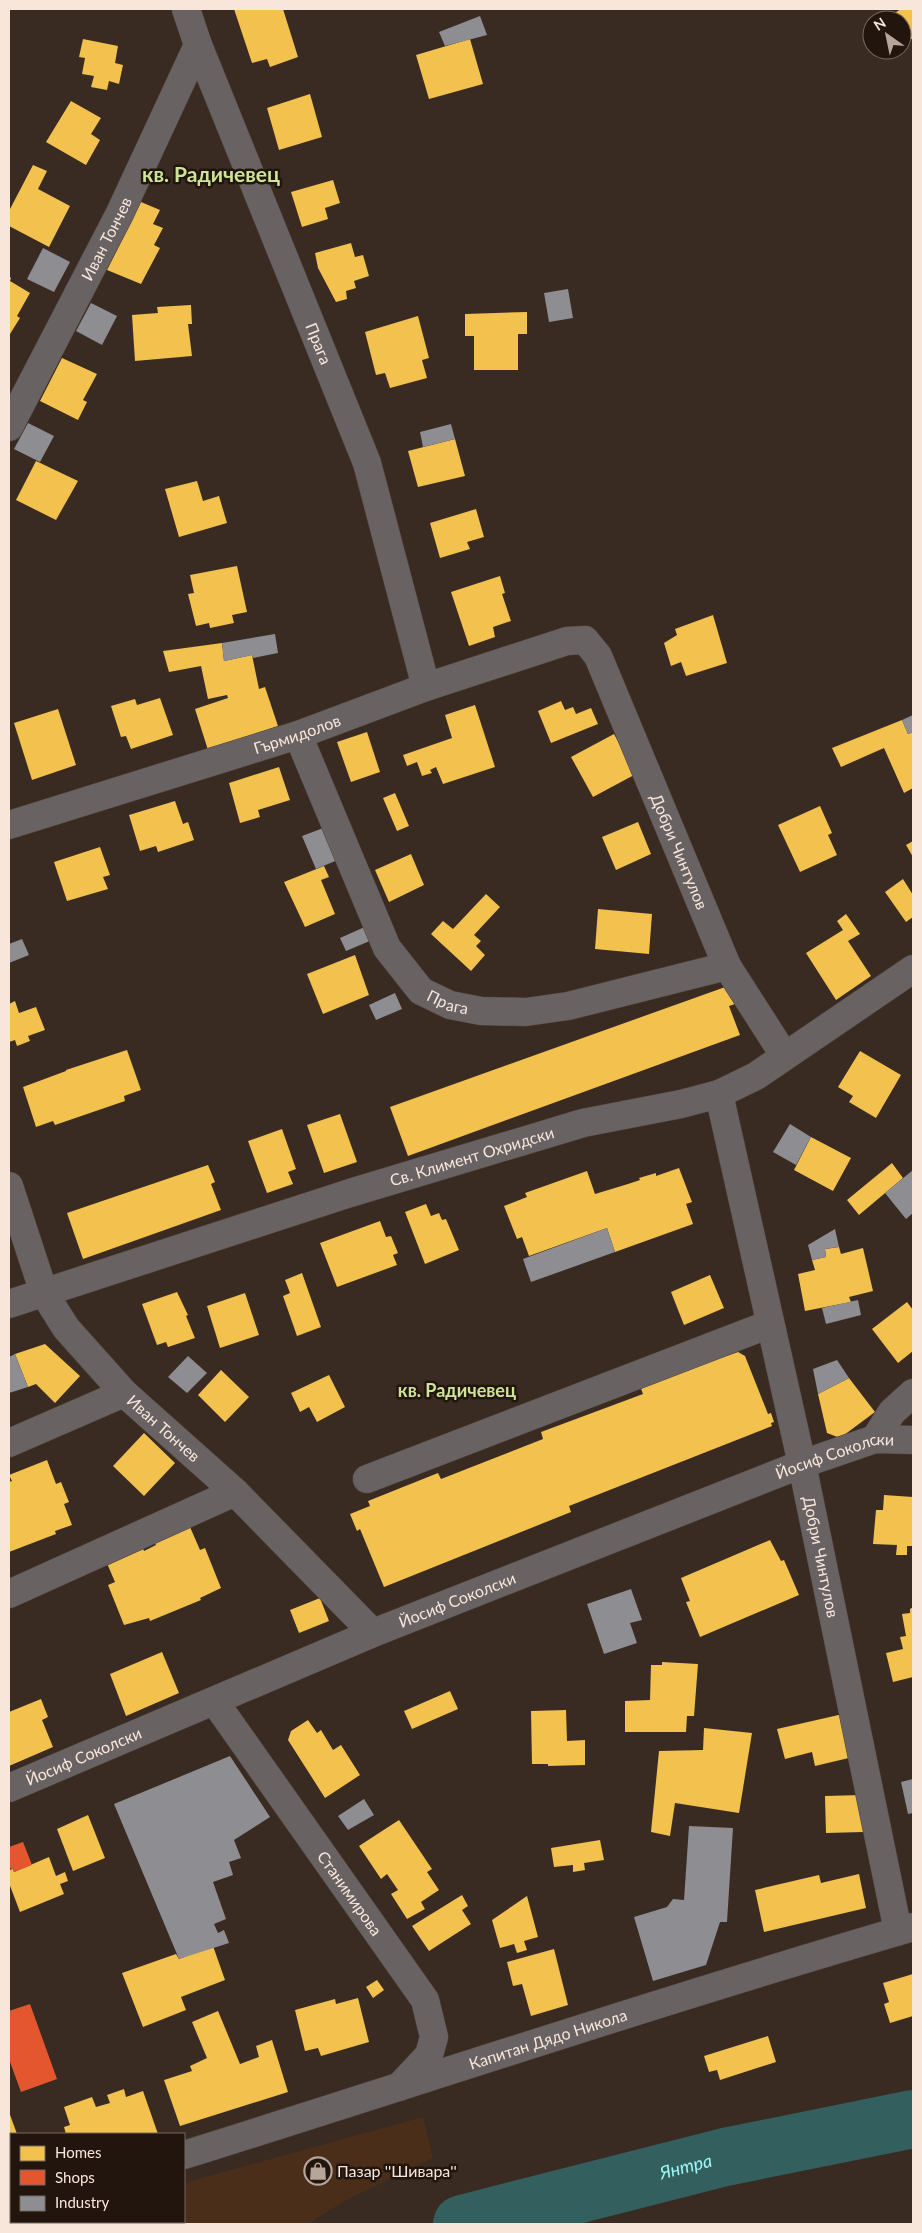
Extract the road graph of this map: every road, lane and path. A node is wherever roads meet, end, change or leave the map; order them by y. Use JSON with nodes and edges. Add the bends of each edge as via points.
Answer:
{"nodes":[{"id":1,"x":186,"y":9,"type":"edge"},
{"id":2,"x":198,"y":45,"type":"junction"},
{"id":3,"x":9,"y":427,"type":"edge"},
{"id":4,"x":585,"y":640,"type":"joint"},
{"id":5,"x":426,"y":687,"type":"junction"},
{"id":6,"x":298,"y":735,"type":"junction"},
{"id":7,"x":9,"y":826,"type":"edge"},
{"id":8,"x":728,"y":966,"type":"junction"},
{"id":9,"x":913,"y":970,"type":"edge"},
{"id":10,"x":784,"y":1055,"type":"junction"},
{"id":11,"x":719,"y":1094,"type":"junction"},
{"id":12,"x":9,"y":1186,"type":"edge"},
{"id":13,"x":44,"y":1293,"type":"junction"},
{"id":14,"x":9,"y":1304,"type":"edge"},
{"id":15,"x":770,"y":1324,"type":"junction"},
{"id":16,"x":124,"y":1393,"type":"junction"},
{"id":17,"x":913,"y":1393,"type":"edge"},
{"id":18,"x":875,"y":1439,"type":"junction"},
{"id":19,"x":913,"y":1440,"type":"edge"},
{"id":20,"x":9,"y":1443,"type":"edge"},
{"id":21,"x":802,"y":1464,"type":"junction"},
{"id":22,"x":367,"y":1479,"type":"dead end"},
{"id":23,"x":235,"y":1492,"type":"junction"},
{"id":24,"x":9,"y":1594,"type":"edge"},
{"id":25,"x":373,"y":1632,"type":"junction"},
{"id":26,"x":215,"y":1702,"type":"junction"},
{"id":27,"x":9,"y":1788,"type":"edge"},
{"id":28,"x":905,"y":1929,"type":"edge"},
{"id":29,"x":398,"y":2088,"type":"junction"},
{"id":30,"x":185,"y":2155,"type":"edge"}],
"edges":[{"from":1,"to":2,"type":"street","name":"Прага"},
{"from":2,"to":3,"type":"street","name":"Иван Тончев","via":[[120,213]]},
{"from":2,"to":5,"type":"street","name":"Прага","via":[[367,463]]},
{"from":4,"to":5,"type":"street","name":"Гърмидолов","via":[[567,642]]},
{"from":4,"to":8,"type":"street","name":"Добри Чинтулов","via":[[598,656]]},
{"from":5,"to":6,"type":"street","name":"Гърмидолов"},
{"from":6,"to":7,"type":"street","name":"Гърмидолов"},
{"from":6,"to":8,"type":"street","name":"Прага","via":[[387,948],[421,991],[450,1005],[481,1011],[526,1012],[568,1006]]},
{"from":8,"to":10,"type":"street","name":"Добри Чинтулов"},
{"from":9,"to":10,"type":"street","name":"Св. Климент Охридски"},
{"from":10,"to":11,"type":"street","name":"Св. Климент Охридски","via":[[756,1076]]},
{"from":11,"to":13,"type":"street","name":"Св. Климент Охридски","via":[[583,1123],[350,1193]]},
{"from":11,"to":15,"type":"street","name":"Добри Чинтулов"},
{"from":12,"to":13,"type":"street","name":"Иван Тончев"},
{"from":13,"to":14,"type":"street","name":"Св. Климент Охридски"},
{"from":13,"to":16,"type":"street","name":"Иван Тончев","via":[[66,1328]]},
{"from":15,"to":21,"type":"street","name":"Добри Чинтулов"},
{"from":15,"to":22,"type":"street"},
{"from":16,"to":20,"type":"street"},
{"from":16,"to":23,"type":"street","name":"Иван Тончев"},
{"from":17,"to":18,"type":"street","via":[[892,1412]]},
{"from":18,"to":19,"type":"street","name":"Йосиф Соколски"},
{"from":18,"to":21,"type":"street","name":"Йосиф Соколски"},
{"from":21,"to":25,"type":"street","name":"Йосиф Соколски"},
{"from":21,"to":28,"type":"street","name":"Добри Чинтулов"},
{"from":23,"to":24,"type":"street"},
{"from":23,"to":25,"type":"street","name":"Иван Тончев"},
{"from":25,"to":26,"type":"street","name":"Йосиф Соколски"},
{"from":26,"to":27,"type":"street","name":"Йосиф Соколски"},
{"from":26,"to":29,"type":"street","name":"Станимирова","via":[[426,2000],[434,2037],[429,2055]]},
{"from":28,"to":29,"type":"street","name":"Капитан Дядо Никола","via":[[725,1982]]},
{"from":29,"to":30,"type":"street","name":"Капитан Дядо Никола"}]}
